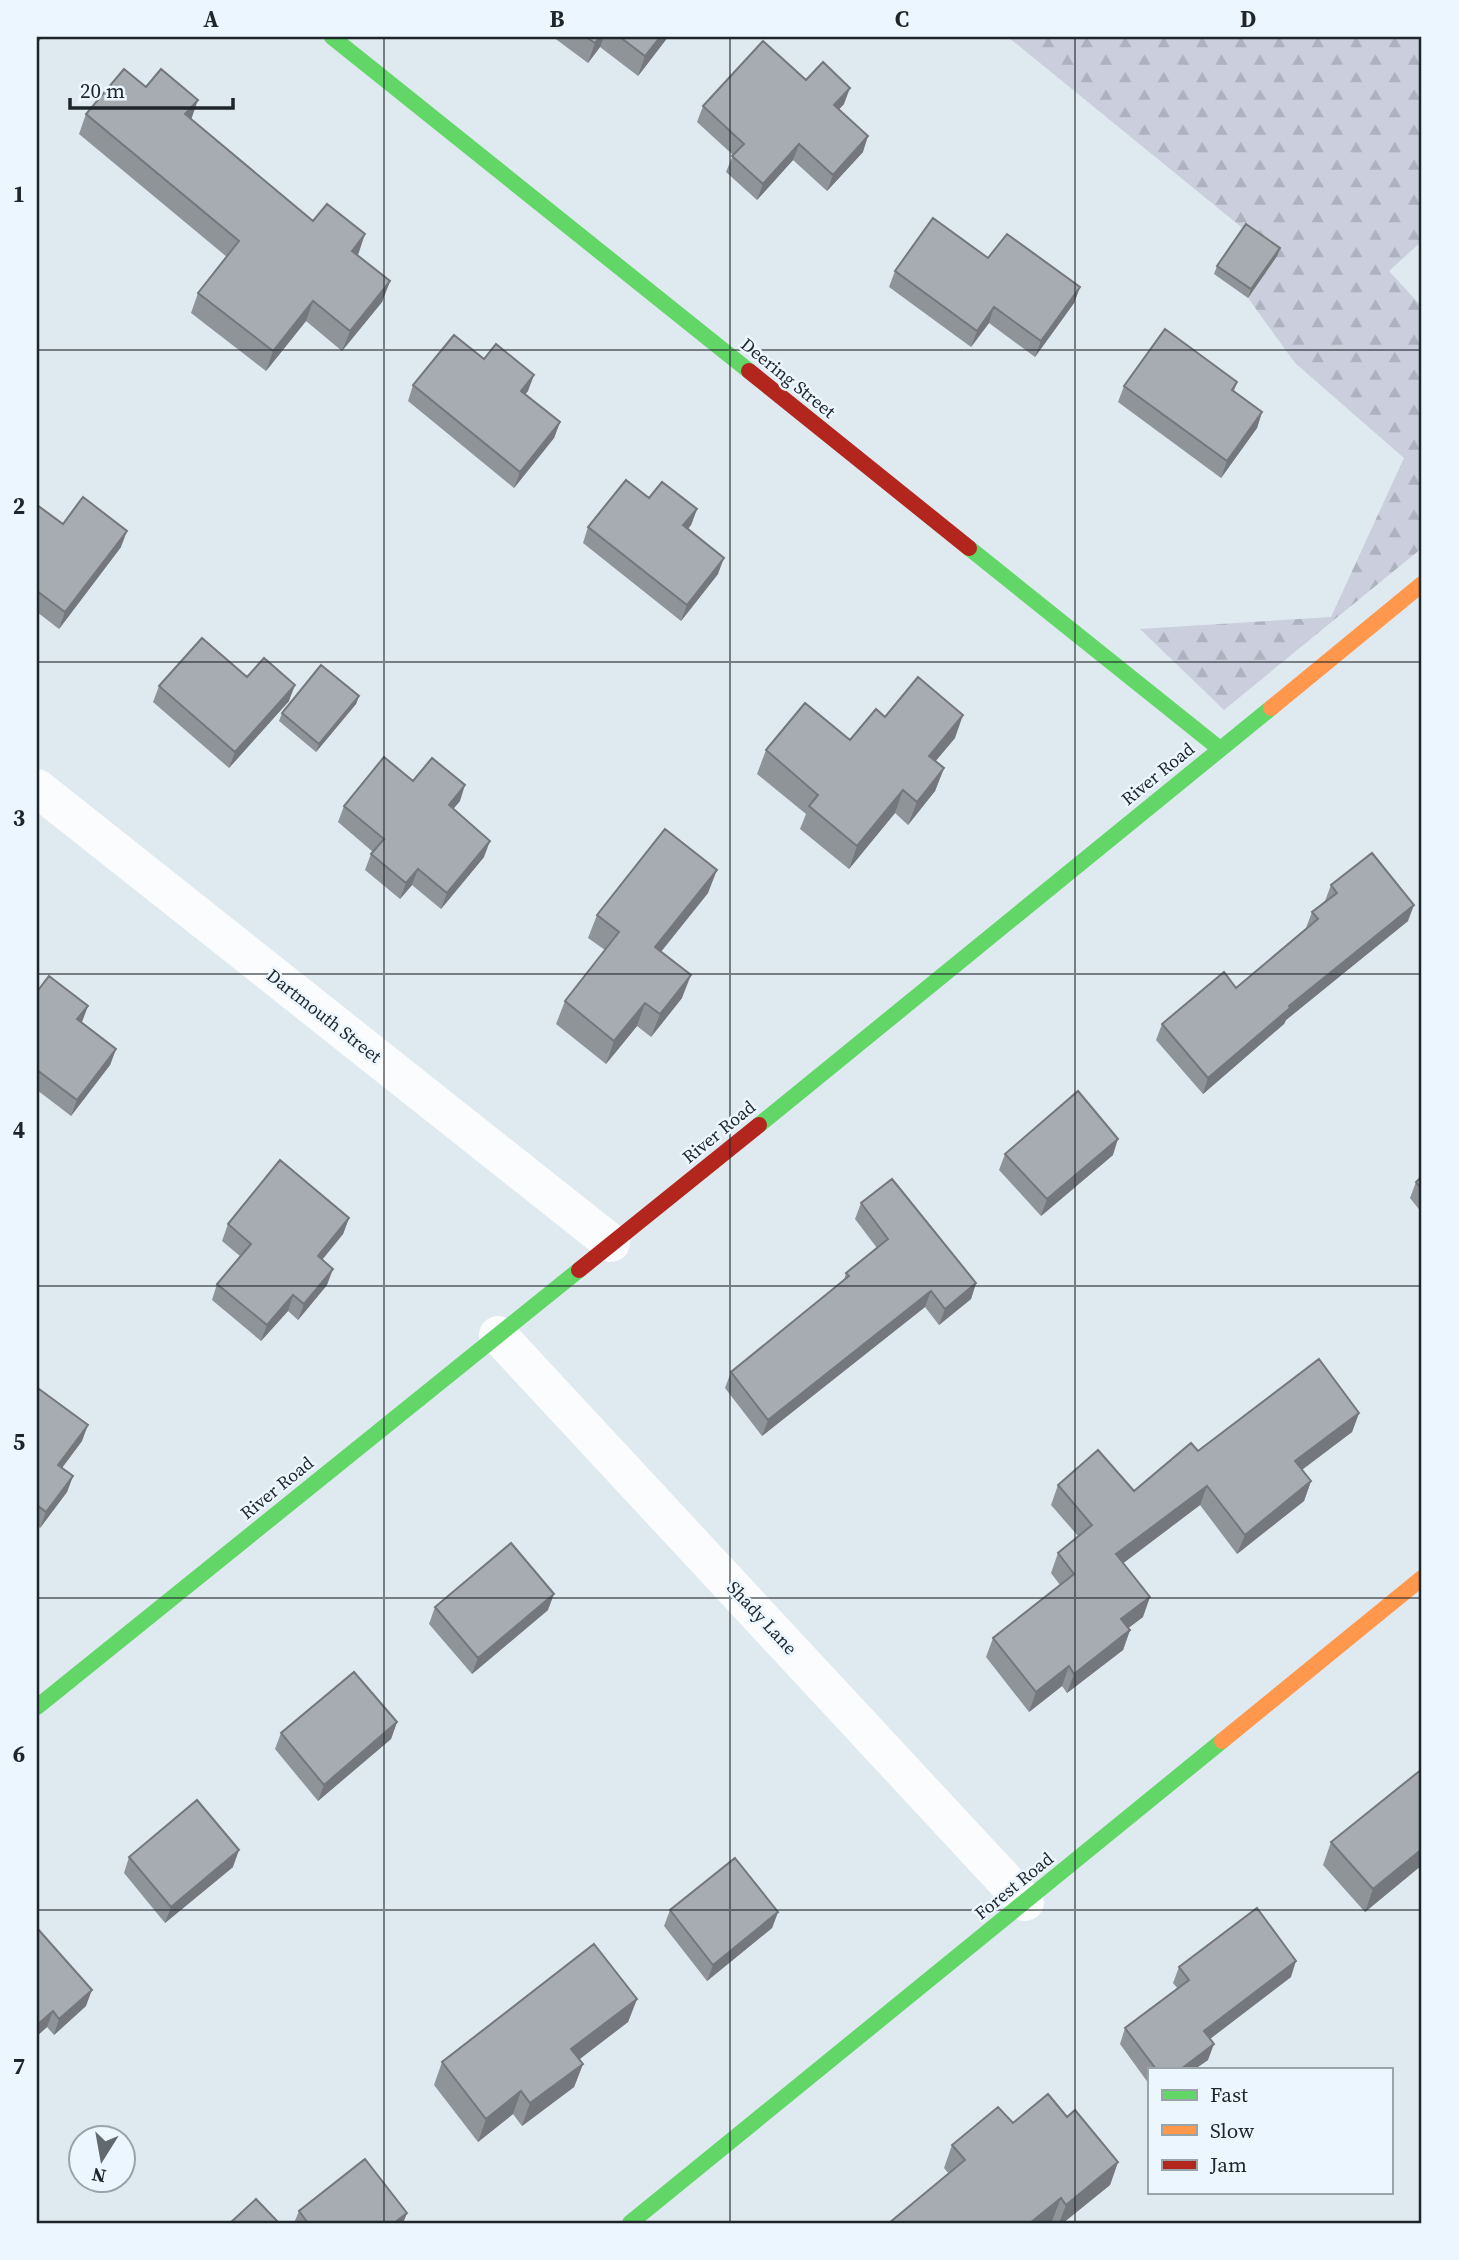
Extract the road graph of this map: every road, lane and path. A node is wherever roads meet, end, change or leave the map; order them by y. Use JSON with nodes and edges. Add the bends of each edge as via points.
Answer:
{"nodes":[{"id":1,"x":332,"y":37,"type":"edge"},
{"id":2,"x":1422,"y":584,"type":"edge"},
{"id":3,"x":1220,"y":749,"type":"junction"},
{"id":4,"x":37,"y":788,"type":"edge"},
{"id":5,"x":611,"y":1243,"type":"junction"},
{"id":6,"x":498,"y":1335,"type":"junction"},
{"id":7,"x":1422,"y":1578,"type":"edge"},
{"id":8,"x":37,"y":1707,"type":"edge"},
{"id":9,"x":1025,"y":1902,"type":"junction"},
{"id":10,"x":630,"y":2223,"type":"edge"}],
"edges":[{"from":1,"to":3,"type":"street","name":"Deering Street"},
{"from":2,"to":3,"type":"street","name":"River Road"},
{"from":3,"to":5,"type":"street","name":"River Road"},
{"from":4,"to":5,"type":"street","name":"Dartmouth Street"},
{"from":5,"to":6,"type":"street","name":"River Road"},
{"from":6,"to":8,"type":"street","name":"River Road"},
{"from":6,"to":9,"type":"street","name":"Shady Lane"},
{"from":7,"to":9,"type":"street","name":"Forest Road"},
{"from":9,"to":10,"type":"street","name":"Forest Road"}]}
